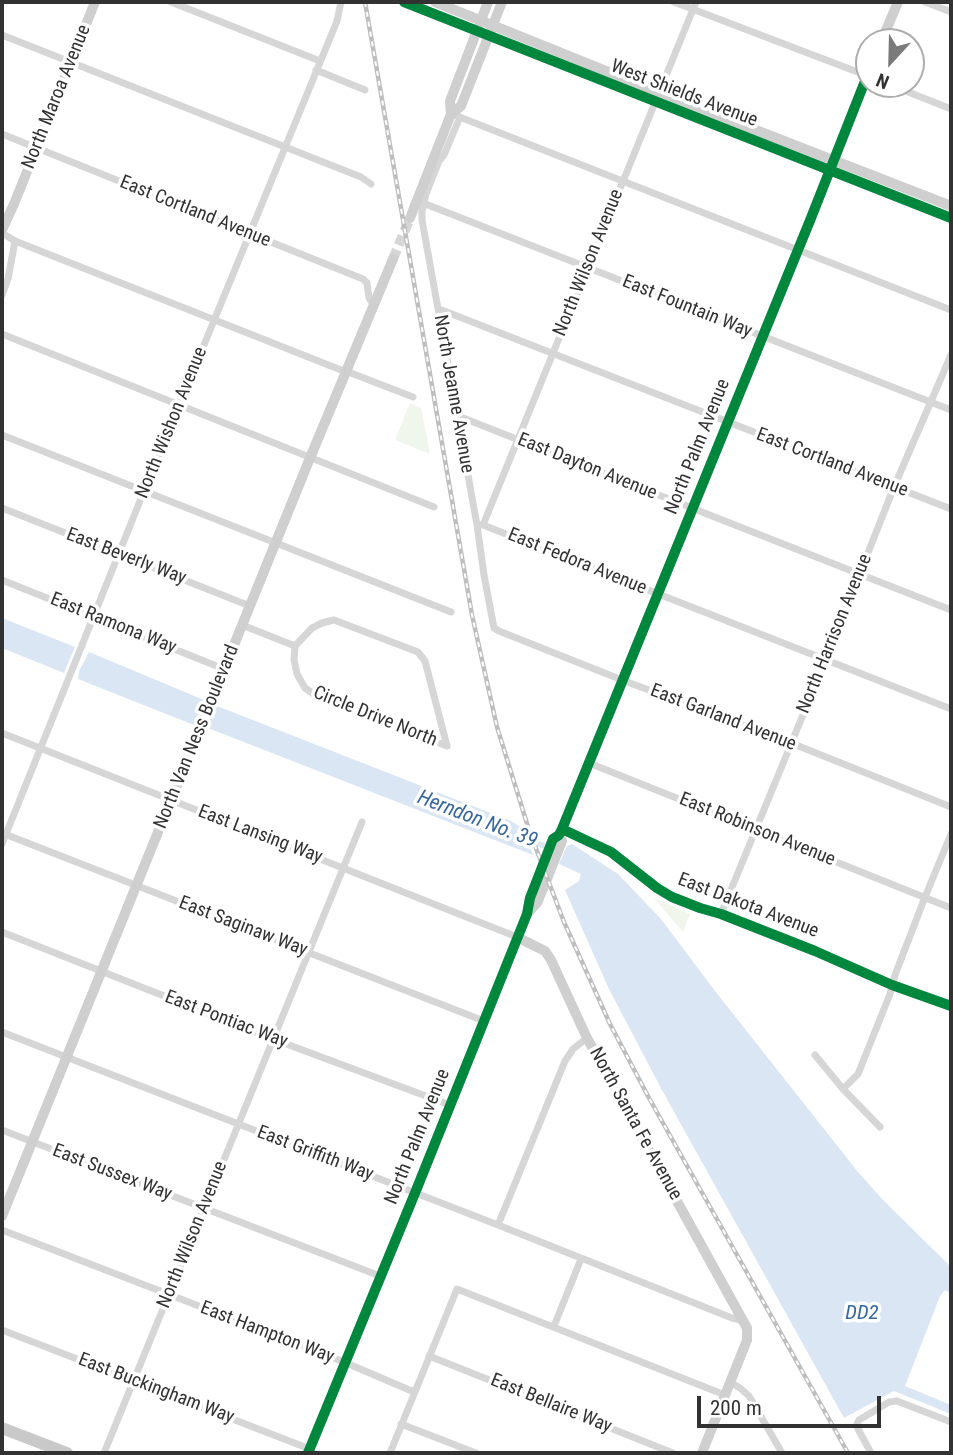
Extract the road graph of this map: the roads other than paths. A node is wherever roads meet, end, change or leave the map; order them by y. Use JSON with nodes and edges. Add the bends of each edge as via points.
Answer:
{"nodes":[{"id":1,"x":95,"y":2,"type":"edge"},
{"id":2,"x":171,"y":2,"type":"edge"},
{"id":3,"x":341,"y":2,"type":"edge"},
{"id":4,"x":404,"y":2,"type":"edge"},
{"id":5,"x":435,"y":2,"type":"edge"},
{"id":6,"x":488,"y":2,"type":"edge"},
{"id":7,"x":502,"y":2,"type":"edge"},
{"id":8,"x":674,"y":2,"type":"edge"},
{"id":9,"x":898,"y":2,"type":"edge"},
{"id":10,"x":925,"y":2,"type":"edge"},
{"id":11,"x":694,"y":5,"type":"edge"},
{"id":12,"x":951,"y":12,"type":"edge"},
{"id":13,"x":479,"y":25,"type":"junction"},
{"id":14,"x":887,"y":28,"type":"edge"},
{"id":15,"x":491,"y":30,"type":"junction"},
{"id":16,"x":2,"y":35,"type":"edge"},
{"id":17,"x":320,"y":61,"type":"junction"},
{"id":18,"x":71,"y":62,"type":"junction"},
{"id":19,"x":855,"y":69,"type":"edge"},
{"id":20,"x":316,"y":70,"type":"junction"},
{"id":21,"x":365,"y":90,"type":"dead end"},
{"id":22,"x":657,"y":96,"type":"junction"},
{"id":23,"x":859,"y":98,"type":"edge"},
{"id":24,"x":923,"y":98,"type":"edge"},
{"id":25,"x":951,"y":109,"type":"edge"},
{"id":26,"x":455,"y":116,"type":"junction"},
{"id":27,"x":2,"y":134,"type":"edge"},
{"id":28,"x":440,"y":143,"type":"junction"},
{"id":29,"x":285,"y":146,"type":"junction"},
{"id":30,"x":36,"y":148,"type":"junction"},
{"id":31,"x":439,"y":161,"type":"junction"},
{"id":32,"x":832,"y":165,"type":"junction"},
{"id":33,"x":622,"y":181,"type":"junction"},
{"id":34,"x":371,"y":184,"type":"dead end"},
{"id":35,"x":424,"y":203,"type":"junction"},
{"id":36,"x":951,"y":206,"type":"edge"},
{"id":37,"x":410,"y":218,"type":"tunnel mouth"},
{"id":38,"x":951,"y":218,"type":"edge"},
{"id":39,"x":2,"y":232,"type":"edge"},
{"id":40,"x":249,"y":233,"type":"junction"},
{"id":41,"x":15,"y":241,"type":"junction"},
{"id":42,"x":798,"y":250,"type":"junction"},
{"id":43,"x":393,"y":259,"type":"tunnel mouth"},
{"id":44,"x":587,"y":266,"type":"junction"},
{"id":45,"x":2,"y":295,"type":"edge"},
{"id":46,"x":373,"y":304,"type":"junction"},
{"id":47,"x":439,"y":309,"type":"junction"},
{"id":48,"x":951,"y":310,"type":"edge"},
{"id":49,"x":214,"y":320,"type":"junction"},
{"id":50,"x":2,"y":334,"type":"edge"},
{"id":51,"x":762,"y":337,"type":"junction"},
{"id":52,"x":553,"y":354,"type":"junction"},
{"id":53,"x":951,"y":355,"type":"edge"},
{"id":54,"x":346,"y":371,"type":"junction"},
{"id":55,"x":413,"y":397,"type":"dead end"},
{"id":56,"x":931,"y":402,"type":"junction"},
{"id":57,"x":179,"y":405,"type":"junction"},
{"id":58,"x":951,"y":410,"type":"edge"},
{"id":59,"x":457,"y":416,"type":"junction"},
{"id":60,"x":727,"y":422,"type":"junction"},
{"id":61,"x":2,"y":435,"type":"edge"},
{"id":62,"x":518,"y":440,"type":"junction"},
{"id":63,"x":310,"y":458,"type":"junction"},
{"id":64,"x":894,"y":487,"type":"junction"},
{"id":65,"x":144,"y":491,"type":"junction"},
{"id":66,"x":434,"y":507,"type":"dead end"},
{"id":67,"x":2,"y":508,"type":"edge"},
{"id":68,"x":692,"y":509,"type":"junction"},
{"id":69,"x":951,"y":509,"type":"edge"},
{"id":70,"x":480,"y":525,"type":"junction"},
{"id":71,"x":276,"y":542,"type":"junction"},
{"id":72,"x":119,"y":554,"type":"junction"},
{"id":73,"x":860,"y":574,"type":"junction"},
{"id":74,"x":2,"y":580,"type":"edge"},
{"id":75,"x":657,"y":594,"type":"junction"},
{"id":76,"x":250,"y":606,"type":"junction"},
{"id":77,"x":951,"y":610,"type":"edge"},
{"id":78,"x":451,"y":612,"type":"dead end"},
{"id":79,"x":94,"y":616,"type":"junction"},
{"id":80,"x":242,"y":625,"type":"junction"},
{"id":81,"x":494,"y":628,"type":"joint"},
{"id":82,"x":295,"y":646,"type":"junction"},
{"id":83,"x":826,"y":659,"type":"junction"},
{"id":84,"x":224,"y":669,"type":"junction"},
{"id":85,"x":622,"y":680,"type":"junction"},
{"id":86,"x":951,"y":709,"type":"edge"},
{"id":87,"x":2,"y":733,"type":"edge"},
{"id":88,"x":791,"y":743,"type":"junction"},
{"id":89,"x":41,"y":749,"type":"junction"},
{"id":90,"x":589,"y":763,"type":"junction"},
{"id":91,"x":171,"y":800,"type":"junction"},
{"id":92,"x":951,"y":807,"type":"edge"},
{"id":93,"x":362,"y":822,"type":"dead end"},
{"id":94,"x":755,"y":830,"type":"junction"},
{"id":95,"x":4,"y":833,"type":"edge"},
{"id":96,"x":951,"y":834,"type":"edge"},
{"id":97,"x":559,"y":837,"type":"junction"},
{"id":98,"x":2,"y":844,"type":"edge"},
{"id":99,"x":344,"y":868,"type":"junction"},
{"id":100,"x":136,"y":885,"type":"junction"},
{"id":101,"x":925,"y":897,"type":"junction"},
{"id":102,"x":951,"y":908,"type":"edge"},
{"id":103,"x":721,"y":914,"type":"junction"},
{"id":104,"x":2,"y":932,"type":"edge"},
{"id":105,"x":517,"y":937,"type":"junction"},
{"id":106,"x":309,"y":953,"type":"junction"},
{"id":107,"x":101,"y":971,"type":"junction"},
{"id":108,"x":892,"y":985,"type":"junction"},
{"id":109,"x":951,"y":1006,"type":"edge"},
{"id":110,"x":484,"y":1021,"type":"junction"},
{"id":111,"x":2,"y":1032,"type":"edge"},
{"id":112,"x":587,"y":1038,"type":"junction"},
{"id":113,"x":273,"y":1039,"type":"junction"},
{"id":114,"x":815,"y":1055,"type":"dead end"},
{"id":115,"x":66,"y":1057,"type":"junction"},
{"id":116,"x":844,"y":1089,"type":"junction"},
{"id":117,"x":450,"y":1105,"type":"junction"},
{"id":118,"x":239,"y":1124,"type":"junction"},
{"id":119,"x":880,"y":1127,"type":"dead end"},
{"id":120,"x":2,"y":1130,"type":"edge"},
{"id":121,"x":32,"y":1142,"type":"junction"},
{"id":122,"x":415,"y":1193,"type":"junction"},
{"id":123,"x":204,"y":1209,"type":"junction"},
{"id":124,"x":2,"y":1216,"type":"edge"},
{"id":125,"x":498,"y":1225,"type":"junction"},
{"id":126,"x":2,"y":1230,"type":"edge"},
{"id":127,"x":581,"y":1259,"type":"junction"},
{"id":128,"x":380,"y":1276,"type":"junction"},
{"id":129,"x":169,"y":1295,"type":"junction"},
{"id":130,"x":745,"y":1321,"type":"junction"},
{"id":131,"x":554,"y":1326,"type":"junction"},
{"id":132,"x":2,"y":1330,"type":"edge"},
{"id":133,"x":429,"y":1356,"type":"junction"},
{"id":134,"x":344,"y":1362,"type":"junction"},
{"id":135,"x":134,"y":1381,"type":"junction"},
{"id":136,"x":730,"y":1382,"type":"junction"},
{"id":137,"x":414,"y":1392,"type":"junction"},
{"id":138,"x":724,"y":1395,"type":"junction"},
{"id":139,"x":951,"y":1422,"type":"edge"},
{"id":140,"x":401,"y":1424,"type":"junction"},
{"id":141,"x":2,"y":1428,"type":"edge"},
{"id":142,"x":309,"y":1451,"type":"edge"},
{"id":143,"x":67,"y":1453,"type":"edge"},
{"id":144,"x":104,"y":1453,"type":"edge"},
{"id":145,"x":390,"y":1453,"type":"edge"},
{"id":146,"x":476,"y":1453,"type":"edge"},
{"id":147,"x":673,"y":1453,"type":"edge"},
{"id":148,"x":702,"y":1453,"type":"edge"},
{"id":149,"x":782,"y":1453,"type":"edge"},
{"id":150,"x":871,"y":1453,"type":"edge"}],
"edges":[{"from":1,"to":18,"type":"main road","name":"North Maroa Avenue"},
{"from":2,"to":17,"type":"street"},
{"from":3,"to":17,"type":"street","name":"North Wishon Avenue"},
{"from":4,"to":13,"type":"main road","name":"West Shields Avenue"},
{"from":5,"to":13,"type":"main road","name":"West Shields Avenue"},
{"from":6,"to":13,"type":"main road"},
{"from":7,"to":15,"type":"main road"},
{"from":8,"to":11,"type":"street"},
{"from":9,"to":14,"type":"main road"},
{"from":10,"to":12,"type":"street"},
{"from":11,"to":19,"type":"street"},
{"from":11,"to":22,"type":"street","name":"North Wilson Avenue"},
{"from":13,"to":15,"type":"main road","name":"West Shields Avenue"},
{"from":13,"to":26,"type":"main road","via":[[450,101]]},
{"from":15,"to":22,"type":"main road","name":"West Shields Avenue"},
{"from":15,"to":26,"type":"main road"},
{"from":16,"to":18,"type":"street"},
{"from":17,"to":20,"type":"street","name":"North Wishon Avenue"},
{"from":18,"to":29,"type":"street"},
{"from":18,"to":30,"type":"main road","name":"North Maroa Avenue"},
{"from":20,"to":21,"type":"street"},
{"from":20,"to":29,"type":"street","name":"North Wishon Avenue"},
{"from":22,"to":32,"type":"main road","name":"West Shields Avenue"},
{"from":22,"to":33,"type":"street","name":"North Wilson Avenue"},
{"from":23,"to":32,"type":"main road","name":"North Palm Avenue"},
{"from":24,"to":25,"type":"street"},
{"from":26,"to":28,"type":"main road"},
{"from":26,"to":31,"type":"street","name":"North Jeanne Avenue"},
{"from":26,"to":33,"type":"street"},
{"from":27,"to":30,"type":"street","name":"East Cortland Avenue"},
{"from":28,"to":31,"type":"street","name":"North Jeanne Avenue"},
{"from":28,"to":37,"type":"main road"},
{"from":29,"to":34,"type":"street"},
{"from":29,"to":40,"type":"street","name":"North Wishon Avenue"},
{"from":30,"to":39,"type":"main road","name":"North Maroa Avenue"},
{"from":30,"to":40,"type":"street","name":"East Cortland Avenue"},
{"from":31,"to":35,"type":"street","name":"North Jeanne Avenue"},
{"from":32,"to":36,"type":"main road","name":"West Shields Avenue"},
{"from":32,"to":38,"type":"main road","name":"West Shields Avenue"},
{"from":32,"to":42,"type":"main road","name":"North Palm Avenue"},
{"from":33,"to":42,"type":"street"},
{"from":33,"to":44,"type":"street","name":"North Wilson Avenue"},
{"from":35,"to":44,"type":"street","name":"East Fountain Way"},
{"from":35,"to":47,"type":"street","name":"North Jeanne Avenue","via":[[422,220]]},
{"from":39,"to":41,"type":"street"},
{"from":40,"to":46,"type":"street","name":"East Cortland Avenue","via":[[363,279]]},
{"from":40,"to":49,"type":"street","name":"North Wishon Avenue"},
{"from":41,"to":45,"type":"street"},
{"from":41,"to":49,"type":"street"},
{"from":42,"to":48,"type":"street"},
{"from":42,"to":51,"type":"main road","name":"North Palm Avenue"},
{"from":43,"to":46,"type":"main road","name":"North Van Ness Boulevard"},
{"from":44,"to":51,"type":"street","name":"East Fountain Way"},
{"from":44,"to":52,"type":"street","name":"North Wilson Avenue"},
{"from":46,"to":54,"type":"main road","name":"North Van Ness Boulevard"},
{"from":47,"to":52,"type":"street","name":"East Cortland Avenue"},
{"from":47,"to":59,"type":"street","name":"North Jeanne Avenue"},
{"from":49,"to":54,"type":"street"},
{"from":49,"to":57,"type":"street","name":"North Wishon Avenue"},
{"from":50,"to":57,"type":"street"},
{"from":51,"to":56,"type":"street","name":"East Fountain Way"},
{"from":51,"to":60,"type":"main road","name":"North Palm Avenue"},
{"from":52,"to":60,"type":"street","name":"East Cortland Avenue"},
{"from":52,"to":62,"type":"street","name":"North Wilson Avenue"},
{"from":53,"to":56,"type":"street","name":"North Harrison Avenue"},
{"from":54,"to":55,"type":"street"},
{"from":54,"to":63,"type":"main road","name":"North Van Ness Boulevard"},
{"from":56,"to":58,"type":"street","name":"East Fountain Way"},
{"from":56,"to":64,"type":"street","name":"North Harrison Avenue"},
{"from":57,"to":63,"type":"street"},
{"from":57,"to":65,"type":"street","name":"North Wishon Avenue"},
{"from":59,"to":62,"type":"street","name":"East Dayton Avenue"},
{"from":59,"to":70,"type":"street","name":"North Jeanne Avenue"},
{"from":60,"to":64,"type":"street","name":"East Cortland Avenue"},
{"from":60,"to":68,"type":"main road","name":"North Palm Avenue"},
{"from":61,"to":65,"type":"street"},
{"from":62,"to":68,"type":"street","name":"East Dayton Avenue"},
{"from":62,"to":70,"type":"street","name":"North Wilson Avenue"},
{"from":63,"to":66,"type":"street"},
{"from":63,"to":71,"type":"main road","name":"North Van Ness Boulevard"},
{"from":64,"to":69,"type":"street","name":"East Cortland Avenue"},
{"from":64,"to":73,"type":"street","name":"North Harrison Avenue"},
{"from":65,"to":71,"type":"street"},
{"from":65,"to":72,"type":"street","name":"North Wishon Avenue"},
{"from":67,"to":72,"type":"street","name":"East Beverly Way"},
{"from":68,"to":73,"type":"street","name":"East Dayton Avenue"},
{"from":68,"to":75,"type":"main road","name":"North Palm Avenue"},
{"from":70,"to":75,"type":"street","name":"East Fedora Avenue"},
{"from":70,"to":81,"type":"street","name":"North Jeanne Avenue"},
{"from":71,"to":76,"type":"main road","name":"North Van Ness Boulevard"},
{"from":71,"to":78,"type":"street"},
{"from":72,"to":76,"type":"street","name":"East Beverly Way"},
{"from":72,"to":79,"type":"street","name":"North Wishon Avenue"},
{"from":73,"to":77,"type":"street","name":"East Dayton Avenue"},
{"from":73,"to":83,"type":"street","name":"North Harrison Avenue"},
{"from":74,"to":79,"type":"street","name":"East Ramona Way"},
{"from":75,"to":83,"type":"street","name":"East Fedora Avenue"},
{"from":75,"to":85,"type":"main road","name":"North Palm Avenue"},
{"from":76,"to":80,"type":"main road","name":"North Van Ness Boulevard"},
{"from":79,"to":84,"type":"street","name":"East Ramona Way"},
{"from":79,"to":89,"type":"street","name":"North Wishon Avenue"},
{"from":80,"to":82,"type":"street"},
{"from":80,"to":84,"type":"main road","name":"North Van Ness Boulevard"},
{"from":81,"to":85,"type":"street","name":"East Garland Avenue"},
{"from":82,"to":82,"type":"street","name":"Circle Drive North","via":[[297,674],[318,697],[447,746],[425,661],[418,652],[334,620],[312,628]]},
{"from":83,"to":86,"type":"street","name":"East Fedora Avenue"},
{"from":83,"to":88,"type":"street","name":"North Harrison Avenue"},
{"from":84,"to":91,"type":"main road","name":"North Van Ness Boulevard"},
{"from":85,"to":88,"type":"street","name":"East Garland Avenue"},
{"from":85,"to":90,"type":"main road","name":"North Palm Avenue"},
{"from":87,"to":89,"type":"street","name":"East Lansing Way"},
{"from":88,"to":92,"type":"street","name":"East Garland Avenue"},
{"from":88,"to":94,"type":"street","name":"North Harrison Avenue"},
{"from":89,"to":91,"type":"street","name":"East Lansing Way"},
{"from":89,"to":95,"type":"street","name":"North Wishon Avenue"},
{"from":90,"to":94,"type":"street","name":"East Robinson Avenue"},
{"from":90,"to":97,"type":"main road","name":"North Palm Avenue"},
{"from":91,"to":99,"type":"street","name":"East Lansing Way"},
{"from":91,"to":100,"type":"main road","name":"North Van Ness Boulevard"},
{"from":93,"to":99,"type":"street","name":"North Wilson Avenue"},
{"from":94,"to":101,"type":"street","name":"East Robinson Avenue"},
{"from":94,"to":103,"type":"street","name":"North Harrison Avenue"},
{"from":95,"to":98,"type":"street","name":"North Wishon Avenue"},
{"from":95,"to":100,"type":"street","name":"East Saginaw Way"},
{"from":96,"to":101,"type":"street"},
{"from":97,"to":103,"type":"main road","name":"East Dakota Avenue","via":[[611,852],[672,897]]},
{"from":97,"to":105,"type":"main road","name":"North Palm Avenue","via":[[537,902]]},
{"from":99,"to":105,"type":"street","name":"East Lansing Way"},
{"from":99,"to":106,"type":"street","name":"North Wilson Avenue"},
{"from":100,"to":106,"type":"street","name":"East Saginaw Way"},
{"from":100,"to":107,"type":"main road","name":"North Van Ness Boulevard"},
{"from":101,"to":102,"type":"street","name":"East Robinson Avenue"},
{"from":101,"to":108,"type":"street"},
{"from":103,"to":108,"type":"main road","name":"East Dakota Avenue"},
{"from":104,"to":107,"type":"street","name":"East Pontiac Way"},
{"from":105,"to":110,"type":"main road","name":"North Palm Avenue"},
{"from":105,"to":112,"type":"main road","name":"North Santa Fe Avenue","via":[[545,951]]},
{"from":106,"to":110,"type":"street","name":"East Saginaw Way"},
{"from":106,"to":113,"type":"street","name":"North Wilson Avenue"},
{"from":107,"to":113,"type":"street","name":"East Pontiac Way"},
{"from":107,"to":115,"type":"main road","name":"North Van Ness Boulevard"},
{"from":108,"to":109,"type":"main road","name":"East Dakota Avenue"},
{"from":108,"to":116,"type":"street","via":[[858,1074]]},
{"from":110,"to":117,"type":"main road","name":"North Palm Avenue"},
{"from":111,"to":115,"type":"street","name":"East Griffith Way"},
{"from":112,"to":125,"type":"street","via":[[565,1061]]},
{"from":112,"to":130,"type":"main road","name":"North Santa Fe Avenue"},
{"from":113,"to":117,"type":"street","name":"East Pontiac Way"},
{"from":113,"to":118,"type":"street","name":"North Wilson Avenue"},
{"from":114,"to":116,"type":"street"},
{"from":115,"to":118,"type":"street","name":"East Griffith Way"},
{"from":115,"to":121,"type":"main road","name":"North Van Ness Boulevard"},
{"from":116,"to":119,"type":"street"},
{"from":117,"to":122,"type":"main road","name":"North Palm Avenue"},
{"from":118,"to":122,"type":"street","name":"East Griffith Way"},
{"from":118,"to":123,"type":"street","name":"North Wilson Avenue"},
{"from":120,"to":121,"type":"street","name":"East Sussex Way"},
{"from":121,"to":123,"type":"street","name":"East Sussex Way"},
{"from":121,"to":124,"type":"main road","name":"North Van Ness Boulevard"},
{"from":122,"to":125,"type":"street","name":"East Griffith Way"},
{"from":122,"to":128,"type":"main road","name":"North Palm Avenue"},
{"from":123,"to":128,"type":"street","name":"East Sussex Way"},
{"from":123,"to":129,"type":"street","name":"North Wilson Avenue"},
{"from":125,"to":127,"type":"street","name":"East Griffith Way"},
{"from":126,"to":129,"type":"street","name":"East Hampton Way"},
{"from":127,"to":130,"type":"street","name":"East Griffith Way"},
{"from":127,"to":131,"type":"street"},
{"from":128,"to":134,"type":"main road","name":"North Palm Avenue"},
{"from":129,"to":134,"type":"street","name":"East Hampton Way"},
{"from":129,"to":135,"type":"street","name":"North Wilson Avenue"},
{"from":130,"to":136,"type":"main road","via":[[747,1340]]},
{"from":131,"to":133,"type":"street","via":[[457,1289]]},
{"from":131,"to":138,"type":"street"},
{"from":132,"to":135,"type":"street","name":"East Buckingham Way"},
{"from":133,"to":137,"type":"street"},
{"from":133,"to":147,"type":"street","name":"East Bellaire Way"},
{"from":134,"to":137,"type":"street","name":"East Hampton Way"},
{"from":134,"to":142,"type":"main road","name":"North Palm Avenue"},
{"from":135,"to":142,"type":"street","name":"East Buckingham Way"},
{"from":135,"to":144,"type":"street","name":"North Wilson Avenue"},
{"from":136,"to":138,"type":"main road"},
{"from":136,"to":149,"type":"street","via":[[749,1396]]},
{"from":137,"to":140,"type":"street"},
{"from":138,"to":148,"type":"main road"},
{"from":139,"to":150,"type":"street","via":[[889,1402],[857,1424]]},
{"from":140,"to":145,"type":"street"},
{"from":140,"to":146,"type":"street"},
{"from":141,"to":143,"type":"main road"}]}
